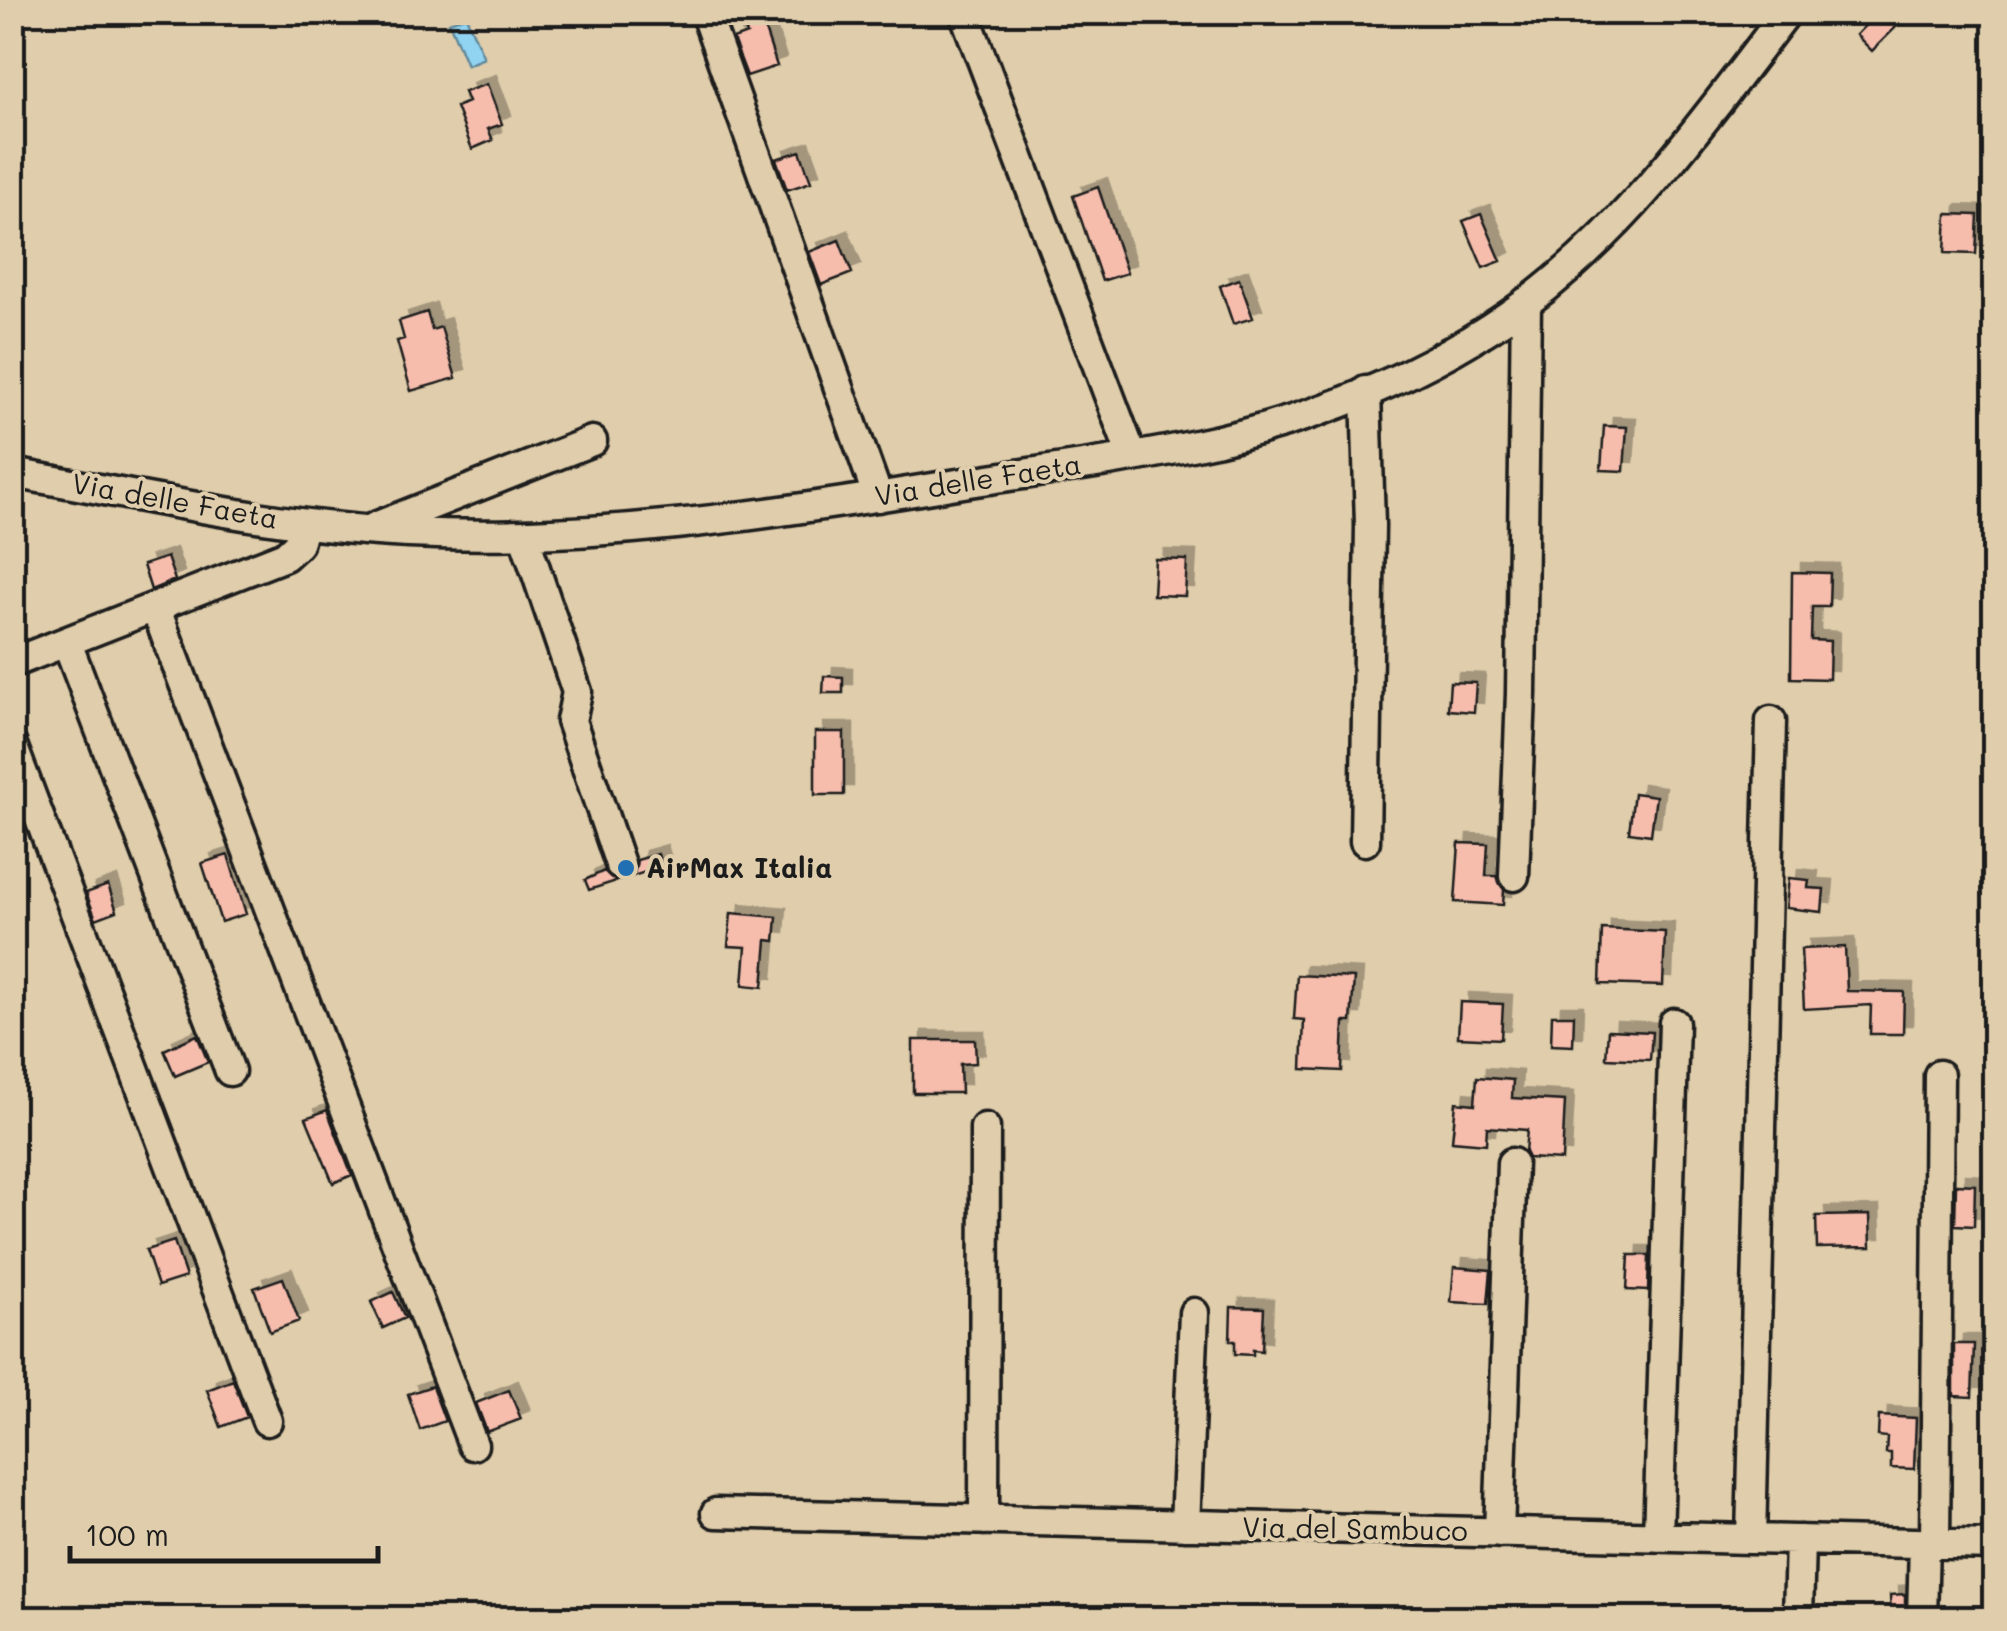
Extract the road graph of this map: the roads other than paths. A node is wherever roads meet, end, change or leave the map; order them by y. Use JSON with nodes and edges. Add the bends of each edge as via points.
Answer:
{"nodes":[{"id":1,"x":705,"y":12,"type":"edge"},
{"id":2,"x":964,"y":12,"type":"edge"},
{"id":3,"x":1787,"y":12,"type":"edge"},
{"id":4,"x":1526,"y":302,"type":"junction"},
{"id":5,"x":1366,"y":391,"type":"junction"},
{"id":6,"x":592,"y":442,"type":"dead end"},
{"id":7,"x":1132,"y":456,"type":"junction"},
{"id":8,"x":12,"y":473,"type":"edge"},
{"id":9,"x":878,"y":496,"type":"junction"},
{"id":10,"x":304,"y":524,"type":"junction"},
{"id":11,"x":368,"y":530,"type":"junction"},
{"id":12,"x":524,"y":536,"type":"junction"},
{"id":13,"x":155,"y":607,"type":"junction"},
{"id":14,"x":68,"y":643,"type":"junction"},
{"id":15,"x":12,"y":663,"type":"edge"},
{"id":16,"x":1771,"y":720,"type":"dead end"},
{"id":17,"x":12,"y":745,"type":"edge"},
{"id":18,"x":1365,"y":841,"type":"dead end"},
{"id":19,"x":620,"y":864,"type":"dead end"},
{"id":20,"x":1514,"y":876,"type":"dead end"},
{"id":21,"x":1674,"y":1023,"type":"dead end"},
{"id":22,"x":230,"y":1071,"type":"dead end"},
{"id":23,"x":1939,"y":1075,"type":"dead end"},
{"id":24,"x":985,"y":1128,"type":"dead end"},
{"id":25,"x":1512,"y":1163,"type":"dead end"},
{"id":26,"x":1194,"y":1313,"type":"dead end"},
{"id":27,"x":268,"y":1421,"type":"dead end"},
{"id":28,"x":473,"y":1446,"type":"dead end"},
{"id":29,"x":716,"y":1513,"type":"dead end"},
{"id":30,"x":984,"y":1520,"type":"junction"},
{"id":31,"x":1185,"y":1525,"type":"junction"},
{"id":32,"x":1499,"y":1532,"type":"junction"},
{"id":33,"x":1658,"y":1536,"type":"junction"},
{"id":34,"x":1751,"y":1539,"type":"junction"},
{"id":35,"x":1800,"y":1540,"type":"junction"},
{"id":36,"x":1929,"y":1543,"type":"junction"},
{"id":37,"x":1994,"y":1545,"type":"edge"},
{"id":38,"x":1798,"y":1618,"type":"edge"},
{"id":39,"x":1922,"y":1618,"type":"edge"}],
"edges":[{"from":1,"to":9,"type":"street"},
{"from":2,"to":7,"type":"street"},
{"from":3,"to":4,"type":"street","name":"Via delle Faeta","via":[[1613,228]]},
{"from":4,"to":5,"type":"street","name":"Via delle Faeta","via":[[1444,355]]},
{"from":4,"to":20,"type":"street"},
{"from":5,"to":7,"type":"street","name":"Via delle Faeta","via":[[1305,416]]},
{"from":5,"to":18,"type":"street"},
{"from":6,"to":11,"type":"street"},
{"from":7,"to":9,"type":"street","name":"Via delle Faeta"},
{"from":8,"to":10,"type":"street","name":"Via delle Faeta"},
{"from":9,"to":12,"type":"street","name":"Via delle Faeta","via":[[734,520]]},
{"from":10,"to":11,"type":"street","name":"Via delle Faeta"},
{"from":10,"to":13,"type":"street","via":[[298,544],[285,556]]},
{"from":11,"to":12,"type":"street","name":"Via delle Faeta"},
{"from":12,"to":19,"type":"street","via":[[577,692],[571,721]]},
{"from":13,"to":14,"type":"street"},
{"from":13,"to":28,"type":"street"},
{"from":14,"to":15,"type":"street"},
{"from":14,"to":22,"type":"street"},
{"from":16,"to":34,"type":"street"},
{"from":17,"to":27,"type":"street"},
{"from":21,"to":33,"type":"street"},
{"from":23,"to":36,"type":"street"},
{"from":24,"to":30,"type":"street"},
{"from":25,"to":32,"type":"street"},
{"from":26,"to":31,"type":"street"},
{"from":29,"to":30,"type":"street","name":"Via del Sambuco"},
{"from":30,"to":31,"type":"street","name":"Via del Sambuco"},
{"from":31,"to":32,"type":"street","name":"Via del Sambuco"},
{"from":32,"to":33,"type":"street","name":"Via del Sambuco"},
{"from":33,"to":34,"type":"street","name":"Via del Sambuco"},
{"from":34,"to":35,"type":"street","name":"Via del Sambuco"},
{"from":35,"to":36,"type":"street","name":"Via del Sambuco"},
{"from":35,"to":38,"type":"street"},
{"from":36,"to":37,"type":"street","name":"Via del Sambuco"},
{"from":36,"to":39,"type":"street"}]}
